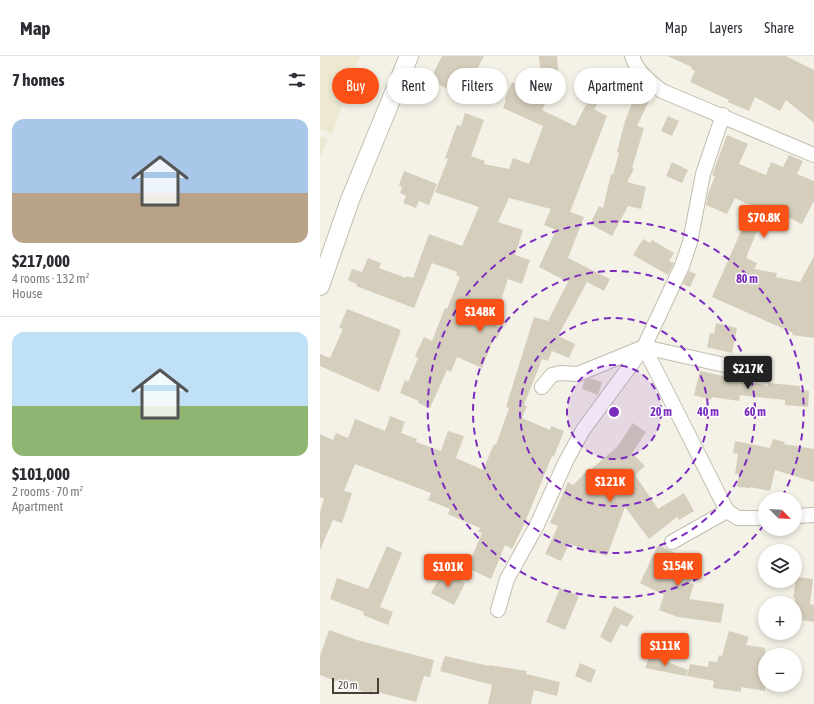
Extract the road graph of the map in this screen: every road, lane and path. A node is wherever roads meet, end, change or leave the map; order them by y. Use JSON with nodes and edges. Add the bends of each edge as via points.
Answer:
{"nodes":[{"id":1,"x":409,"y":56,"type":"edge"},
{"id":2,"x":632,"y":56,"type":"edge"},
{"id":3,"x":723,"y":115,"type":"junction"},
{"id":4,"x":814,"y":155,"type":"edge"},
{"id":5,"x":320,"y":286,"type":"edge"},
{"id":6,"x":644,"y":347,"type":"junction"},
{"id":7,"x":729,"y":366,"type":"dead end"},
{"id":8,"x":542,"y":387,"type":"dead end"},
{"id":9,"x":727,"y":512,"type":"junction"},
{"id":10,"x":814,"y":515,"type":"edge"},
{"id":11,"x":802,"y":516,"type":"edge"},
{"id":12,"x":758,"y":518,"type":"edge"},
{"id":13,"x":672,"y":542,"type":"dead end"},
{"id":14,"x":498,"y":610,"type":"dead end"}],
"edges":[{"from":1,"to":5,"type":"street","via":[[350,200]]},
{"from":2,"to":3,"type":"street","via":[[645,78],[662,91]]},
{"from":3,"to":4,"type":"street"},
{"from":3,"to":6,"type":"street","via":[[703,174],[690,242],[682,266]]},
{"from":6,"to":7,"type":"street"},
{"from":6,"to":8,"type":"street","via":[[578,374],[560,372],[552,375]]},
{"from":6,"to":9,"type":"street"},
{"from":6,"to":14,"type":"street","via":[[583,430],[537,525],[507,579]]},
{"from":9,"to":12,"type":"street","via":[[738,518]]},
{"from":9,"to":13,"type":"street"},
{"from":10,"to":11,"type":"street"}]}
